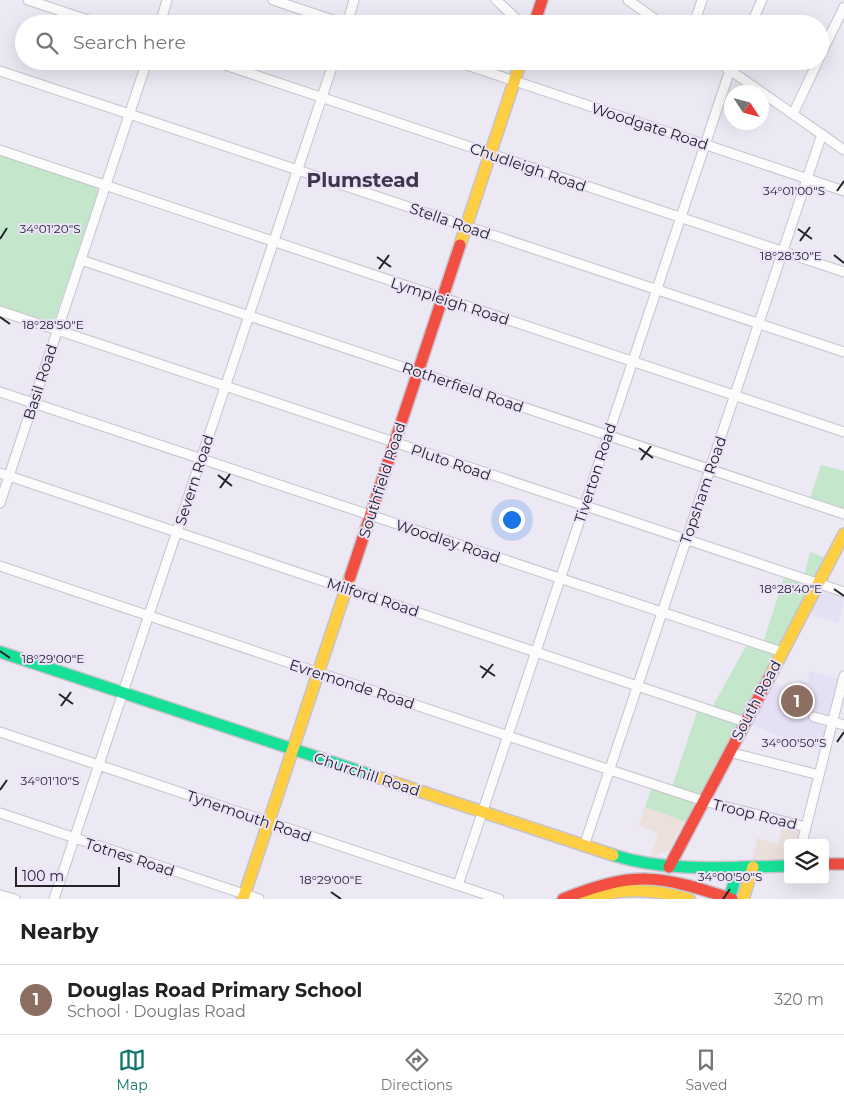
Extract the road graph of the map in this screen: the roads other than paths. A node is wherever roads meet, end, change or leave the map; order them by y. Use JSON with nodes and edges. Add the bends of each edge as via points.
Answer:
{"nodes":[{"id":1,"x":28,"y":0,"type":"edge"},
{"id":2,"x":168,"y":0,"type":"edge"},
{"id":3,"x":273,"y":0,"type":"edge"},
{"id":4,"x":354,"y":0,"type":"edge"},
{"id":5,"x":496,"y":0,"type":"edge"},
{"id":6,"x":542,"y":0,"type":"edge"},
{"id":7,"x":628,"y":0,"type":"edge"},
{"id":8,"x":702,"y":0,"type":"edge"},
{"id":9,"x":762,"y":0,"type":"edge"},
{"id":10,"x":844,"y":7,"type":"edge"},
{"id":11,"x":73,"y":15,"type":"edge"},
{"id":12,"x":163,"y":15,"type":"edge"},
{"id":13,"x":319,"y":15,"type":"edge"},
{"id":14,"x":349,"y":15,"type":"edge"},
{"id":15,"x":512,"y":15,"type":"edge"},
{"id":16,"x":537,"y":15,"type":"edge"},
{"id":17,"x":649,"y":15,"type":"edge"},
{"id":18,"x":697,"y":15,"type":"edge"},
{"id":19,"x":754,"y":15,"type":"edge"},
{"id":20,"x":829,"y":38,"type":"edge"},
{"id":21,"x":144,"y":70,"type":"edge"},
{"id":22,"x":240,"y":70,"type":"edge"},
{"id":23,"x":331,"y":70,"type":"edge"},
{"id":24,"x":482,"y":70,"type":"edge"},
{"id":25,"x":519,"y":70,"type":"edge"},
{"id":26,"x":729,"y":70,"type":"edge"},
{"id":27,"x":737,"y":70,"type":"edge"},
{"id":28,"x":814,"y":70,"type":"edge"},
{"id":29,"x":0,"y":71,"type":"edge"},
{"id":30,"x":515,"y":81,"type":"junction"},
{"id":31,"x":322,"y":98,"type":"junction"},
{"id":32,"x":129,"y":114,"type":"junction"},
{"id":33,"x":792,"y":114,"type":"junction"},
{"id":34,"x":822,"y":134,"type":"junction"},
{"id":35,"x":704,"y":145,"type":"junction"},
{"id":36,"x":0,"y":150,"type":"edge"},
{"id":37,"x":844,"y":150,"type":"edge"},
{"id":38,"x":491,"y":154,"type":"junction"},
{"id":39,"x":298,"y":170,"type":"junction"},
{"id":40,"x":807,"y":178,"type":"junction"},
{"id":41,"x":105,"y":186,"type":"junction"},
{"id":42,"x":844,"y":191,"type":"edge"},
{"id":43,"x":680,"y":217,"type":"junction"},
{"id":44,"x":467,"y":227,"type":"junction"},
{"id":45,"x":274,"y":242,"type":"junction"},
{"id":46,"x":783,"y":252,"type":"junction"},
{"id":47,"x":81,"y":260,"type":"junction"},
{"id":48,"x":844,"y":272,"type":"edge"},
{"id":49,"x":656,"y":290,"type":"junction"},
{"id":50,"x":443,"y":299,"type":"junction"},
{"id":51,"x":0,"y":311,"type":"edge"},
{"id":52,"x":249,"y":316,"type":"junction"},
{"id":53,"x":759,"y":324,"type":"junction"},
{"id":54,"x":57,"y":330,"type":"junction"},
{"id":55,"x":844,"y":352,"type":"edge"},
{"id":56,"x":632,"y":362,"type":"junction"},
{"id":57,"x":418,"y":372,"type":"junction"},
{"id":58,"x":226,"y":386,"type":"junction"},
{"id":59,"x":0,"y":392,"type":"edge"},
{"id":60,"x":734,"y":396,"type":"junction"},
{"id":61,"x":33,"y":403,"type":"junction"},
{"id":62,"x":844,"y":432,"type":"edge"},
{"id":63,"x":607,"y":436,"type":"junction"},
{"id":64,"x":395,"y":443,"type":"junction"},
{"id":65,"x":201,"y":459,"type":"junction"},
{"id":66,"x":710,"y":470,"type":"junction"},
{"id":67,"x":5,"y":474,"type":"edge"},
{"id":68,"x":0,"y":503,"type":"edge"},
{"id":69,"x":583,"y":507,"type":"junction"},
{"id":70,"x":844,"y":514,"type":"edge"},
{"id":71,"x":371,"y":516,"type":"junction"},
{"id":72,"x":177,"y":532,"type":"junction"},
{"id":73,"x":844,"y":534,"type":"edge"},
{"id":74,"x":686,"y":541,"type":"junction"},
{"id":75,"x":0,"y":566,"type":"edge"},
{"id":76,"x":559,"y":579,"type":"junction"},
{"id":77,"x":818,"y":584,"type":"junction"},
{"id":78,"x":346,"y":588,"type":"junction"},
{"id":79,"x":844,"y":592,"type":"edge"},
{"id":80,"x":662,"y":612,"type":"junction"},
{"id":81,"x":149,"y":616,"type":"junction"},
{"id":82,"x":535,"y":651,"type":"junction"},
{"id":83,"x":0,"y":652,"type":"edge"},
{"id":84,"x":782,"y":652,"type":"junction"},
{"id":85,"x":318,"y":673,"type":"junction"},
{"id":86,"x":844,"y":676,"type":"edge"},
{"id":87,"x":638,"y":686,"type":"junction"},
{"id":88,"x":123,"y":693,"type":"junction"},
{"id":89,"x":814,"y":717,"type":"dead end"},
{"id":90,"x":744,"y":722,"type":"junction"},
{"id":91,"x":832,"y":722,"type":"junction"},
{"id":92,"x":844,"y":724,"type":"edge"},
{"id":93,"x":0,"y":732,"type":"edge"},
{"id":94,"x":507,"y":736,"type":"junction"},
{"id":95,"x":293,"y":750,"type":"junction"},
{"id":96,"x":729,"y":752,"type":"junction"},
{"id":97,"x":99,"y":765,"type":"junction"},
{"id":98,"x":610,"y":770,"type":"junction"},
{"id":99,"x":819,"y":775,"type":"junction"},
{"id":100,"x":704,"y":800,"type":"junction"},
{"id":101,"x":482,"y":812,"type":"junction"},
{"id":102,"x":0,"y":813,"type":"edge"},
{"id":103,"x":270,"y":823,"type":"junction"},
{"id":104,"x":806,"y":827,"type":"junction"},
{"id":105,"x":75,"y":838,"type":"junction"},
{"id":106,"x":803,"y":839,"type":"edge"},
{"id":107,"x":584,"y":846,"type":"junction"},
{"id":108,"x":829,"y":864,"type":"edge"},
{"id":109,"x":844,"y":864,"type":"edge"},
{"id":110,"x":784,"y":866,"type":"edge"},
{"id":111,"x":668,"y":867,"type":"junction"},
{"id":112,"x":739,"y":867,"type":"junction"},
{"id":113,"x":752,"y":867,"type":"junction"},
{"id":114,"x":458,"y":885,"type":"junction"},
{"id":115,"x":0,"y":895,"type":"edge"},
{"id":116,"x":244,"y":897,"type":"edge"},
{"id":117,"x":15,"y":899,"type":"edge"},
{"id":118,"x":54,"y":899,"type":"edge"},
{"id":119,"x":259,"y":899,"type":"edge"},
{"id":120,"x":499,"y":899,"type":"edge"},
{"id":121,"x":563,"y":899,"type":"edge"},
{"id":122,"x":587,"y":899,"type":"edge"},
{"id":123,"x":689,"y":899,"type":"edge"},
{"id":124,"x":730,"y":899,"type":"edge"},
{"id":125,"x":743,"y":899,"type":"edge"}],
"edges":[{"from":1,"to":11,"type":"street"},
{"from":2,"to":12,"type":"street"},
{"from":3,"to":13,"type":"street"},
{"from":4,"to":14,"type":"street"},
{"from":5,"to":15,"type":"street"},
{"from":6,"to":16,"type":"street"},
{"from":7,"to":17,"type":"street"},
{"from":8,"to":18,"type":"street"},
{"from":9,"to":19,"type":"street"},
{"from":10,"to":20,"type":"street"},
{"from":21,"to":32,"type":"street","name":"Basil Road"},
{"from":22,"to":31,"type":"street","name":"Chudleigh Road"},
{"from":23,"to":31,"type":"street","name":"Severn Road"},
{"from":24,"to":30,"type":"street","name":"Woodgate Road"},
{"from":25,"to":30,"type":"street","name":"Southfield Road"},
{"from":26,"to":35,"type":"street","name":"Tiverton Road"},
{"from":27,"to":33,"type":"street"},
{"from":28,"to":33,"type":"street"},
{"from":29,"to":32,"type":"street","name":"Stella Road"},
{"from":30,"to":35,"type":"street","name":"Woodgate Road"},
{"from":30,"to":38,"type":"street","name":"Southfield Road"},
{"from":31,"to":38,"type":"street","name":"Chudleigh Road"},
{"from":31,"to":39,"type":"street","name":"Severn Road"},
{"from":32,"to":39,"type":"street","name":"Stella Road"},
{"from":32,"to":41,"type":"street","name":"Basil Road"},
{"from":33,"to":34,"type":"street"},
{"from":34,"to":37,"type":"street"},
{"from":34,"to":40,"type":"street","name":"Topsham Road"},
{"from":35,"to":40,"type":"street","name":"Woodgate Road"},
{"from":35,"to":43,"type":"street","name":"Tiverton Road"},
{"from":36,"to":41,"type":"street","name":"Lympleigh Road"},
{"from":38,"to":43,"type":"street","name":"Chudleigh Road"},
{"from":38,"to":44,"type":"street","name":"Southfield Road"},
{"from":39,"to":44,"type":"street","name":"Stella Road"},
{"from":39,"to":45,"type":"street","name":"Severn Road"},
{"from":40,"to":42,"type":"street","name":"Woodgate Road"},
{"from":40,"to":46,"type":"street","name":"Topsham Road"},
{"from":41,"to":45,"type":"street","name":"Lympleigh Road"},
{"from":41,"to":47,"type":"street","name":"Basil Road"},
{"from":43,"to":46,"type":"street","name":"Chudleigh Road"},
{"from":43,"to":49,"type":"street","name":"Tiverton Road"},
{"from":44,"to":49,"type":"street","name":"Stella Road"},
{"from":44,"to":50,"type":"street","name":"Southfield Road"},
{"from":45,"to":50,"type":"street","name":"Lympleigh Road"},
{"from":45,"to":52,"type":"street","name":"Severn Road"},
{"from":46,"to":48,"type":"street","name":"Chudleigh Road"},
{"from":46,"to":53,"type":"street","name":"Topsham Road"},
{"from":47,"to":52,"type":"street","name":"Rotherfield Road"},
{"from":47,"to":54,"type":"street","name":"Basil Road"},
{"from":49,"to":53,"type":"street","name":"Stella Road"},
{"from":49,"to":56,"type":"street","name":"Tiverton Road"},
{"from":50,"to":56,"type":"street","name":"Lympleigh Road"},
{"from":50,"to":57,"type":"street","name":"Southfield Road"},
{"from":51,"to":54,"type":"street","name":"Pluto Road"},
{"from":52,"to":57,"type":"street","name":"Rotherfield Road"},
{"from":52,"to":58,"type":"street","name":"Severn Road"},
{"from":53,"to":55,"type":"street","name":"Stella Road"},
{"from":53,"to":60,"type":"street","name":"Topsham Road"},
{"from":54,"to":58,"type":"street","name":"Pluto Road"},
{"from":54,"to":61,"type":"street","name":"Basil Road"},
{"from":56,"to":60,"type":"street","name":"Lympleigh Road"},
{"from":56,"to":63,"type":"street","name":"Tiverton Road"},
{"from":57,"to":63,"type":"street","name":"Rotherfield Road"},
{"from":57,"to":64,"type":"street","name":"Southfield Road"},
{"from":58,"to":64,"type":"street","name":"Pluto Road"},
{"from":58,"to":65,"type":"street","name":"Severn Road"},
{"from":59,"to":61,"type":"street","name":"Woodley Road"},
{"from":60,"to":62,"type":"street","name":"Lympleigh Road"},
{"from":60,"to":66,"type":"street","name":"Topsham Road"},
{"from":61,"to":65,"type":"street","name":"Woodley Road"},
{"from":61,"to":67,"type":"street","name":"Basil Road"},
{"from":63,"to":66,"type":"street","name":"Rotherfield Road"},
{"from":63,"to":69,"type":"street","name":"Tiverton Road"},
{"from":64,"to":69,"type":"street","name":"Pluto Road"},
{"from":64,"to":71,"type":"street","name":"Southfield Road"},
{"from":65,"to":71,"type":"street","name":"Woodley Road"},
{"from":65,"to":72,"type":"street","name":"Severn Road"},
{"from":66,"to":70,"type":"street","name":"Rotherfield Road"},
{"from":66,"to":74,"type":"street","name":"Topsham Road"},
{"from":67,"to":68,"type":"street","name":"Basil Road"},
{"from":67,"to":72,"type":"street","name":"Milford Road"},
{"from":69,"to":74,"type":"street","name":"Pluto Road"},
{"from":69,"to":76,"type":"street","name":"Tiverton Road"},
{"from":71,"to":76,"type":"street","name":"Woodley Road"},
{"from":71,"to":78,"type":"street","name":"Southfield Road"},
{"from":72,"to":78,"type":"street","name":"Milford Road"},
{"from":72,"to":81,"type":"street","name":"Severn Road"},
{"from":73,"to":77,"type":"street","name":"South Road"},
{"from":74,"to":77,"type":"street","name":"Pluto Road"},
{"from":74,"to":80,"type":"street","name":"Topsham Road"},
{"from":75,"to":81,"type":"street","name":"Evremonde Road"},
{"from":76,"to":80,"type":"street","name":"Woodley Road"},
{"from":76,"to":82,"type":"street","name":"Tiverton Road"},
{"from":77,"to":79,"type":"street","name":"Pluto Road"},
{"from":77,"to":84,"type":"street","name":"South Road"},
{"from":78,"to":82,"type":"street","name":"Milford Road"},
{"from":78,"to":85,"type":"street","name":"Southfield Road"},
{"from":80,"to":84,"type":"street","name":"Woodley Road"},
{"from":80,"to":87,"type":"street","name":"Topsham Road"},
{"from":81,"to":85,"type":"street","name":"Evremonde Road"},
{"from":81,"to":88,"type":"street","name":"Severn Road"},
{"from":82,"to":87,"type":"street","name":"Milford Road"},
{"from":82,"to":94,"type":"street","name":"Tiverton Road"},
{"from":83,"to":88,"type":"street","name":"Churchill Road"},
{"from":84,"to":90,"type":"street","name":"South Road"},
{"from":85,"to":94,"type":"street","name":"Evremonde Road"},
{"from":85,"to":95,"type":"street","name":"Southfield Road"},
{"from":86,"to":91,"type":"street"},
{"from":87,"to":90,"type":"street","name":"Milford Road"},
{"from":87,"to":98,"type":"street","name":"Topsham Road"},
{"from":88,"to":95,"type":"street","name":"Churchill Road"},
{"from":88,"to":97,"type":"street","name":"Severn Road"},
{"from":89,"to":91,"type":"street"},
{"from":90,"to":96,"type":"street","name":"South Road"},
{"from":91,"to":92,"type":"street"},
{"from":91,"to":99,"type":"street"},
{"from":93,"to":97,"type":"street","name":"Tynemouth Road"},
{"from":94,"to":98,"type":"street","name":"Evremonde Road"},
{"from":94,"to":101,"type":"street","name":"Tiverton Road"},
{"from":95,"to":101,"type":"street","name":"Churchill Road"},
{"from":95,"to":103,"type":"street","name":"Southfield Road"},
{"from":96,"to":99,"type":"street"},
{"from":96,"to":100,"type":"street","name":"South Road"},
{"from":97,"to":103,"type":"street","name":"Tynemouth Road"},
{"from":97,"to":105,"type":"street","name":"Severn Road"},
{"from":98,"to":100,"type":"street","name":"Evremonde Road"},
{"from":98,"to":107,"type":"street","name":"Topsham Road"},
{"from":99,"to":104,"type":"street"},
{"from":100,"to":104,"type":"street","name":"Troop Road"},
{"from":100,"to":111,"type":"street","name":"South Road"},
{"from":101,"to":107,"type":"street","name":"Churchill Road"},
{"from":101,"to":114,"type":"street","name":"Tiverton Road"},
{"from":102,"to":105,"type":"street","name":"Totnes Road"},
{"from":103,"to":114,"type":"street","name":"Tynemouth Road"},
{"from":103,"to":116,"type":"street","name":"Southfield Road"},
{"from":104,"to":106,"type":"street"},
{"from":105,"to":116,"type":"street","name":"Totnes Road"},
{"from":105,"to":118,"type":"street","name":"Severn Road"},
{"from":107,"to":111,"type":"street","name":"Churchill Road","via":[[629,860]]},
{"from":108,"to":109,"type":"street"},
{"from":110,"to":113,"type":"street","name":"Churchill Road"},
{"from":111,"to":112,"type":"street","name":"Churchill Road"},
{"from":112,"to":113,"type":"street","name":"Churchill Road"},
{"from":112,"to":124,"type":"street"},
{"from":113,"to":125,"type":"street"},
{"from":114,"to":120,"type":"street","name":"Tynemouth Road"},
{"from":115,"to":117,"type":"street"},
{"from":116,"to":119,"type":"street","name":"Totnes Road"},
{"from":121,"to":124,"type":"street","via":[[606,882],[646,877],[677,880]]},
{"from":122,"to":123,"type":"street","via":[[639,889],[662,891]]}]}
